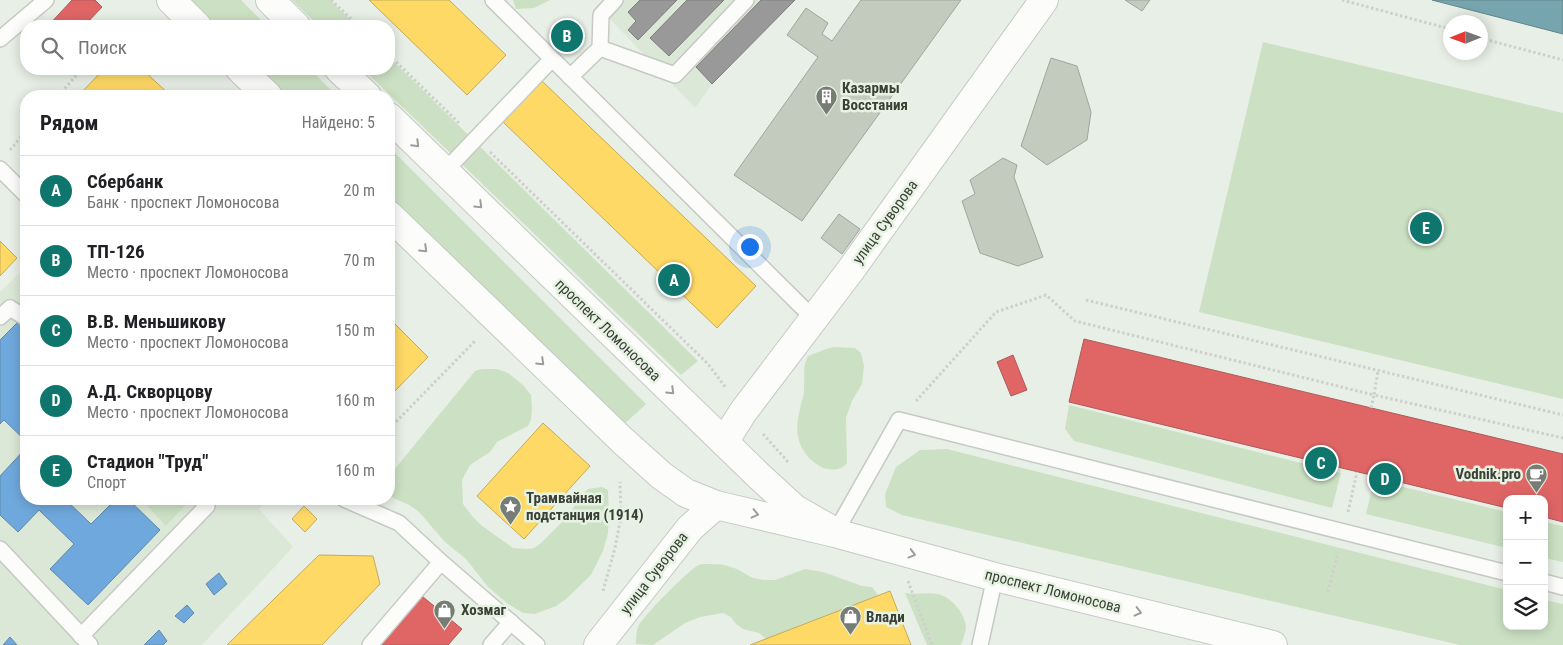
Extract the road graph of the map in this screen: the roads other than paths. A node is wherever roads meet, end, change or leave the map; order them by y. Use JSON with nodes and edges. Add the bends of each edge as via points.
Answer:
{"nodes":[{"id":1,"x":46,"y":0,"type":"edge"},
{"id":2,"x":171,"y":0,"type":"edge"},
{"id":3,"x":270,"y":0,"type":"edge"},
{"id":4,"x":493,"y":0,"type":"edge"},
{"id":5,"x":746,"y":0,"type":"edge"},
{"id":6,"x":1044,"y":0,"type":"edge"},
{"id":7,"x":612,"y":1,"type":"edge"},
{"id":8,"x":22,"y":20,"type":"edge"},
{"id":9,"x":191,"y":20,"type":"edge"},
{"id":10,"x":290,"y":20,"type":"edge"},
{"id":11,"x":20,"y":22,"type":"edge"},
{"id":12,"x":0,"y":39,"type":"edge"},
{"id":13,"x":600,"y":48,"type":"junction"},
{"id":14,"x":552,"y":58,"type":"junction"},
{"id":15,"x":246,"y":75,"type":"edge"},
{"id":16,"x":346,"y":75,"type":"edge"},
{"id":17,"x":570,"y":77,"type":"junction"},
{"id":18,"x":262,"y":90,"type":"edge"},
{"id":19,"x":361,"y":90,"type":"edge"},
{"id":20,"x":395,"y":123,"type":"edge"},
{"id":21,"x":0,"y":169,"type":"edge"},
{"id":22,"x":444,"y":172,"type":"junction"},
{"id":23,"x":20,"y":189,"type":"edge"},
{"id":24,"x":395,"y":225,"type":"edge"},
{"id":25,"x":20,"y":314,"type":"edge"},
{"id":26,"x":0,"y":317,"type":"edge"},
{"id":27,"x":814,"y":319,"type":"junction"},
{"id":28,"x":724,"y":442,"type":"junction"},
{"id":29,"x":206,"y":505,"type":"edge"},
{"id":30,"x":358,"y":505,"type":"edge"},
{"id":31,"x":716,"y":505,"type":"junction"},
{"id":32,"x":835,"y":533,"type":"junction"},
{"id":33,"x":0,"y":550,"type":"edge"},
{"id":34,"x":441,"y":562,"type":"junction"},
{"id":35,"x":1503,"y":572,"type":"edge"},
{"id":36,"x":995,"y":576,"type":"junction"},
{"id":37,"x":1548,"y":583,"type":"edge"},
{"id":38,"x":1563,"y":587,"type":"edge"},
{"id":39,"x":511,"y":622,"type":"junction"},
{"id":40,"x":85,"y":640,"type":"edge"},
{"id":41,"x":370,"y":645,"type":"edge"},
{"id":42,"x":491,"y":645,"type":"edge"},
{"id":43,"x":537,"y":645,"type":"edge"},
{"id":44,"x":598,"y":645,"type":"edge"},
{"id":45,"x":980,"y":645,"type":"edge"},
{"id":46,"x":1273,"y":645,"type":"edge"}],
"edges":[{"from":1,"to":8,"type":"lane"},
{"from":2,"to":9,"type":"main road"},
{"from":3,"to":10,"type":"main road"},
{"from":4,"to":14,"type":"lane"},
{"from":5,"to":13,"type":"lane","via":[[675,75]]},
{"from":6,"to":27,"type":"main road","name":"улица Суворова"},
{"from":7,"to":13,"type":"lane","via":[[601,15]]},
{"from":11,"to":12,"type":"lane"},
{"from":13,"to":17,"type":"lane"},
{"from":14,"to":17,"type":"lane"},
{"from":14,"to":22,"type":"lane"},
{"from":15,"to":18,"type":"main road"},
{"from":16,"to":19,"type":"main road"},
{"from":17,"to":27,"type":"lane"},
{"from":20,"to":22,"type":"main road","name":"проспект Ломоносова","one_way":true},
{"from":21,"to":23,"type":"lane"},
{"from":22,"to":28,"type":"main road","name":"проспект Ломоносова","one_way":true},
{"from":24,"to":31,"type":"main road","name":"проспект Ломоносова","one_way":true,"via":[[662,476],[686,492]]},
{"from":25,"to":26,"type":"lane","via":[[10,308]]},
{"from":27,"to":28,"type":"main road","name":"улица Суворова"},
{"from":28,"to":32,"type":"main road","name":"проспект Ломоносова","via":[[795,508]]},
{"from":29,"to":40,"type":"lane"},
{"from":30,"to":34,"type":"lane","via":[[399,523]]},
{"from":31,"to":32,"type":"main road","name":"проспект Ломоносова","one_way":true},
{"from":31,"to":44,"type":"main road","name":"улица Суворова","via":[[690,528]]},
{"from":32,"to":35,"type":"lane","via":[[899,420]]},
{"from":32,"to":36,"type":"main road","name":"проспект Ломоносова","one_way":true},
{"from":33,"to":40,"type":"lane"},
{"from":34,"to":39,"type":"lane"},
{"from":34,"to":41,"type":"lane"},
{"from":36,"to":45,"type":"lane"},
{"from":36,"to":46,"type":"main road","name":"проспект Ломоносова","one_way":true},
{"from":37,"to":38,"type":"lane"},
{"from":39,"to":42,"type":"lane"},
{"from":39,"to":43,"type":"lane"}]}
